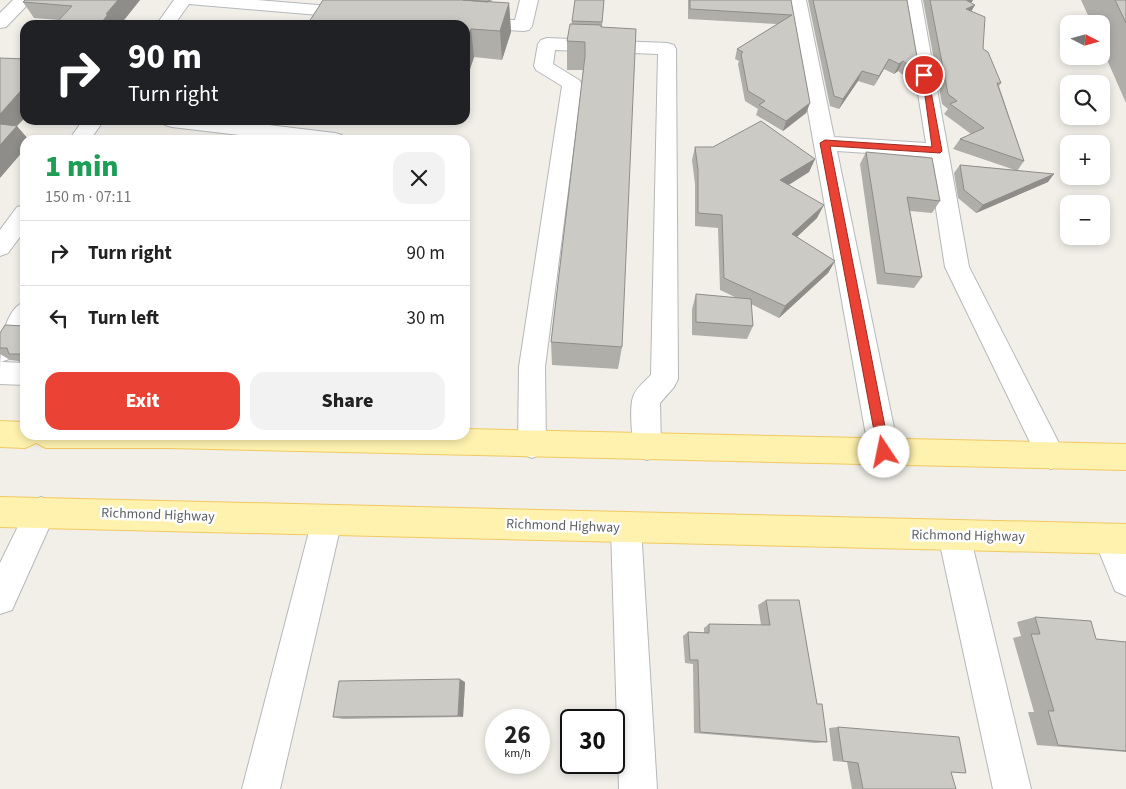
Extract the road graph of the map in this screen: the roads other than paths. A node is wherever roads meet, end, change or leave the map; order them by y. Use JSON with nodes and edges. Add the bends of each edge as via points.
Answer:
{"nodes":[{"id":1,"x":23,"y":0,"type":"edge"},
{"id":2,"x":183,"y":0,"type":"edge"},
{"id":3,"x":192,"y":0,"type":"edge"},
{"id":4,"x":529,"y":0,"type":"edge"},
{"id":5,"x":797,"y":0,"type":"edge"},
{"id":6,"x":912,"y":0,"type":"edge"},
{"id":7,"x":367,"y":14,"type":"edge"},
{"id":8,"x":169,"y":20,"type":"edge"},
{"id":9,"x":470,"y":22,"type":"edge"},
{"id":10,"x":0,"y":23,"type":"edge"},
{"id":11,"x":209,"y":125,"type":"edge"},
{"id":12,"x":284,"y":135,"type":"edge"},
{"id":13,"x":825,"y":143,"type":"junction"},
{"id":14,"x":937,"y":151,"type":"junction"},
{"id":15,"x":20,"y":219,"type":"edge"},
{"id":16,"x":3,"y":239,"type":"edge"},
{"id":17,"x":0,"y":311,"type":"edge"},
{"id":18,"x":20,"y":312,"type":"edge"},
{"id":19,"x":20,"y":320,"type":"edge"},
{"id":20,"x":0,"y":351,"type":"edge"},
{"id":21,"x":0,"y":373,"type":"edge"},
{"id":22,"x":20,"y":374,"type":"edge"},
{"id":23,"x":0,"y":434,"type":"edge"},
{"id":24,"x":20,"y":435,"type":"edge"},
{"id":25,"x":397,"y":440,"type":"edge"},
{"id":26,"x":532,"y":445,"type":"junction"},
{"id":27,"x":646,"y":447,"type":"junction"},
{"id":28,"x":884,"y":452,"type":"junction"},
{"id":29,"x":1052,"y":456,"type":"junction"},
{"id":30,"x":1126,"y":457,"type":"edge"},
{"id":31,"x":0,"y":512,"type":"edge"},
{"id":32,"x":41,"y":512,"type":"junction"},
{"id":33,"x":327,"y":520,"type":"junction"},
{"id":34,"x":626,"y":528,"type":"junction"},
{"id":35,"x":954,"y":535,"type":"junction"},
{"id":36,"x":1118,"y":539,"type":"edge"},
{"id":37,"x":1126,"y":580,"type":"edge"},
{"id":38,"x":0,"y":598,"type":"edge"},
{"id":39,"x":261,"y":789,"type":"edge"},
{"id":40,"x":638,"y":789,"type":"edge"},
{"id":41,"x":1012,"y":789,"type":"edge"}],
"edges":[{"from":1,"to":10,"type":"street"},
{"from":2,"to":8,"type":"street"},
{"from":3,"to":7,"type":"street"},
{"from":4,"to":9,"type":"street","via":[[523,26]]},
{"from":5,"to":13,"type":"street"},
{"from":6,"to":14,"type":"street"},
{"from":11,"to":12,"type":"street"},
{"from":13,"to":14,"type":"street"},
{"from":13,"to":28,"type":"street"},
{"from":14,"to":29,"type":"street","via":[[957,266]]},
{"from":15,"to":16,"type":"street"},
{"from":17,"to":18,"type":"street"},
{"from":19,"to":20,"type":"street"},
{"from":21,"to":22,"type":"street"},
{"from":23,"to":24,"type":"main road"},
{"from":25,"to":26,"type":"main road"},
{"from":26,"to":27,"type":"main road"},
{"from":26,"to":27,"type":"street","via":[[532,368],[572,84],[543,66],[547,44],[667,49],[664,379],[646,399]]},
{"from":27,"to":28,"type":"main road"},
{"from":28,"to":29,"type":"main road"},
{"from":29,"to":30,"type":"main road"},
{"from":31,"to":32,"type":"main road","name":"Richmond Highway"},
{"from":32,"to":33,"type":"main road","name":"Richmond Highway"},
{"from":32,"to":38,"type":"street"},
{"from":33,"to":34,"type":"main road","name":"Richmond Highway"},
{"from":33,"to":39,"type":"street"},
{"from":34,"to":35,"type":"main road","name":"Richmond Highway"},
{"from":34,"to":40,"type":"street"},
{"from":35,"to":36,"type":"main road","name":"Richmond Highway"},
{"from":35,"to":41,"type":"street"},
{"from":36,"to":37,"type":"street"}]}
